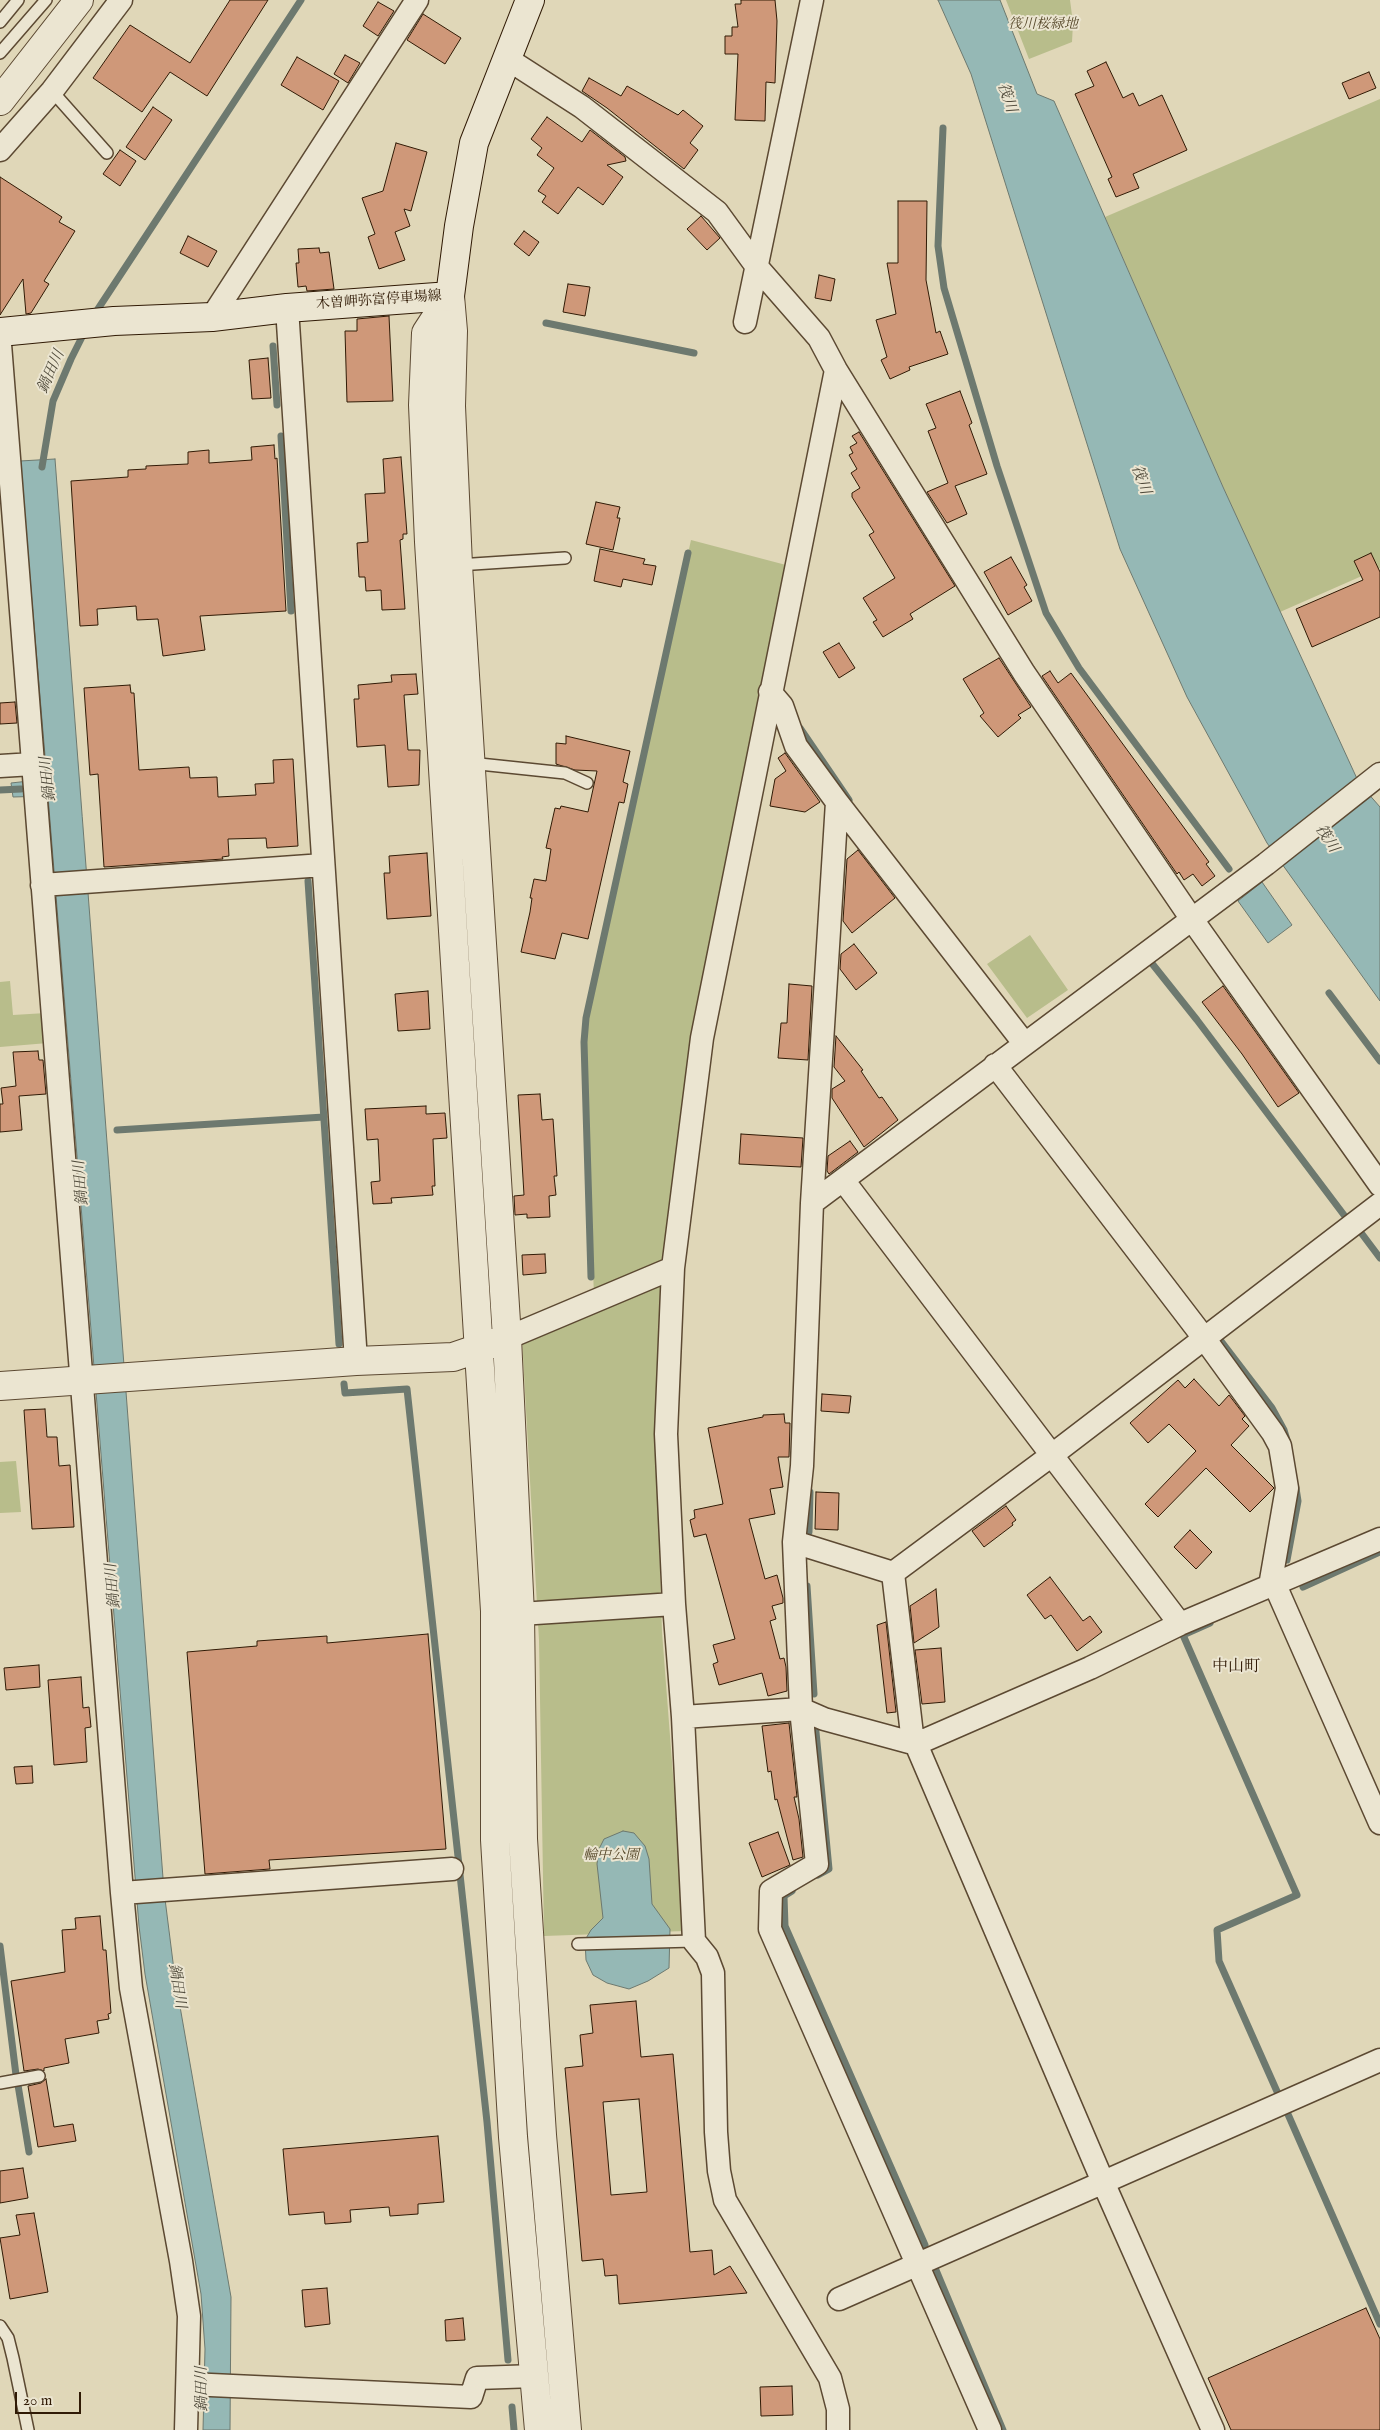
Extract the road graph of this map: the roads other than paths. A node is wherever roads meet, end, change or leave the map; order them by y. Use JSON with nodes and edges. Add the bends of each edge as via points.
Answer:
{"nodes":[{"id":1,"x":46,"y":0,"type":"edge"},
{"id":2,"x":79,"y":0,"type":"edge"},
{"id":3,"x":122,"y":0,"type":"edge"},
{"id":4,"x":417,"y":0,"type":"edge"},
{"id":5,"x":530,"y":0,"type":"edge"},
{"id":6,"x":812,"y":0,"type":"edge"},
{"id":7,"x":17,"y":1,"type":"edge"},
{"id":8,"x":0,"y":14,"type":"edge"},
{"id":9,"x":29,"y":18,"type":"junction"},
{"id":10,"x":0,"y":22,"type":"edge"},
{"id":11,"x":0,"y":47,"type":"edge"},
{"id":12,"x":0,"y":53,"type":"edge"},
{"id":13,"x":506,"y":58,"type":"junction"},
{"id":14,"x":52,"y":91,"type":"junction"},
{"id":15,"x":0,"y":101,"type":"edge"},
{"id":16,"x":0,"y":150,"type":"edge"},
{"id":17,"x":108,"y":153,"type":"dead end"},
{"id":18,"x":757,"y":267,"type":"junction"},
{"id":19,"x":450,"y":296,"type":"junction"},
{"id":20,"x":287,"y":308,"type":"junction"},
{"id":21,"x":212,"y":317,"type":"junction"},
{"id":22,"x":745,"y":322,"type":"dead end"},
{"id":23,"x":0,"y":332,"type":"edge"},
{"id":24,"x":0,"y":344,"type":"edge"},
{"id":25,"x":836,"y":370,"type":"junction"},
{"id":26,"x":565,"y":558,"type":"dead end"},
{"id":27,"x":458,"y":565,"type":"junction"},
{"id":28,"x":770,"y":692,"type":"junction"},
{"id":29,"x":470,"y":763,"type":"junction"},
{"id":30,"x":0,"y":766,"type":"edge"},
{"id":31,"x":33,"y":769,"type":"junction"},
{"id":32,"x":1377,"y":777,"type":"edge"},
{"id":33,"x":587,"y":783,"type":"dead end"},
{"id":34,"x":837,"y":802,"type":"junction"},
{"id":35,"x":323,"y":865,"type":"junction"},
{"id":36,"x":46,"y":885,"type":"junction"},
{"id":37,"x":1191,"y":918,"type":"junction"},
{"id":38,"x":1024,"y":1043,"type":"junction"},
{"id":39,"x":995,"y":1065,"type":"junction"},
{"id":40,"x":842,"y":1180,"type":"junction"},
{"id":41,"x":1380,"y":1185,"type":"edge"},
{"id":42,"x":812,"y":1203,"type":"junction"},
{"id":43,"x":1380,"y":1204,"type":"edge"},
{"id":44,"x":673,"y":1268,"type":"junction"},
{"id":45,"x":507,"y":1338,"type":"junction"},
{"id":46,"x":1204,"y":1338,"type":"junction"},
{"id":47,"x":480,"y":1348,"type":"junction"},
{"id":48,"x":356,"y":1361,"type":"junction"},
{"id":49,"x":81,"y":1380,"type":"junction"},
{"id":50,"x":0,"y":1386,"type":"edge"},
{"id":51,"x":1052,"y":1455,"type":"junction"},
{"id":52,"x":1380,"y":1539,"type":"edge"},
{"id":53,"x":794,"y":1542,"type":"junction"},
{"id":54,"x":893,"y":1573,"type":"junction"},
{"id":55,"x":1272,"y":1586,"type":"junction"},
{"id":56,"x":674,"y":1604,"type":"junction"},
{"id":57,"x":520,"y":1614,"type":"junction"},
{"id":58,"x":1180,"y":1624,"type":"junction"},
{"id":59,"x":801,"y":1709,"type":"junction"},
{"id":60,"x":683,"y":1717,"type":"junction"},
{"id":61,"x":915,"y":1743,"type":"junction"},
{"id":62,"x":1380,"y":1823,"type":"edge"},
{"id":63,"x":452,"y":1869,"type":"dead end"},
{"id":64,"x":128,"y":1892,"type":"junction"},
{"id":65,"x":686,"y":1941,"type":"junction"},
{"id":66,"x":578,"y":1944,"type":"dead end"},
{"id":67,"x":1380,"y":2060,"type":"edge"},
{"id":68,"x":39,"y":2076,"type":"dead end"},
{"id":69,"x":0,"y":2083,"type":"edge"},
{"id":70,"x":1103,"y":2182,"type":"junction"},
{"id":71,"x":917,"y":2264,"type":"junction"},
{"id":72,"x":839,"y":2299,"type":"dead end"},
{"id":73,"x":0,"y":2326,"type":"edge"},
{"id":74,"x":535,"y":2376,"type":"junction"},
{"id":75,"x":194,"y":2385,"type":"junction"},
{"id":76,"x":28,"y":2430,"type":"edge"},
{"id":77,"x":186,"y":2430,"type":"edge"},
{"id":78,"x":539,"y":2430,"type":"edge"},
{"id":79,"x":568,"y":2430,"type":"edge"},
{"id":80,"x":838,"y":2430,"type":"edge"},
{"id":81,"x":990,"y":2430,"type":"edge"},
{"id":82,"x":1213,"y":2430,"type":"edge"}],
"edges":[{"from":1,"to":9,"type":"lane"},
{"from":2,"to":15,"type":"street"},
{"from":3,"to":14,"type":"street"},
{"from":4,"to":21,"type":"street"},
{"from":5,"to":13,"type":"street","name":"木曽岬弥富停車場線"},
{"from":6,"to":18,"type":"street"},
{"from":7,"to":8,"type":"lane"},
{"from":7,"to":10,"type":"lane"},
{"from":9,"to":11,"type":"lane"},
{"from":9,"to":12,"type":"lane"},
{"from":13,"to":18,"type":"street","via":[[582,107],[717,212]]},
{"from":13,"to":19,"type":"street","name":"木曽岬弥富停車場線","via":[[474,143]]},
{"from":14,"to":16,"type":"street"},
{"from":14,"to":17,"type":"lane"},
{"from":18,"to":22,"type":"street"},
{"from":18,"to":25,"type":"street","via":[[819,338]]},
{"from":19,"to":20,"type":"street","name":"木曽岬弥富停車場線"},
{"from":19,"to":27,"type":"street"},
{"from":19,"to":47,"type":"street","via":[[426,333],[423,405],[447,853]]},
{"from":20,"to":21,"type":"street","name":"木曽岬弥富停車場線"},
{"from":20,"to":35,"type":"street"},
{"from":21,"to":23,"type":"street","name":"木曽岬弥富停車場線","via":[[114,321]]},
{"from":24,"to":31,"type":"street"},
{"from":25,"to":28,"type":"street"},
{"from":25,"to":37,"type":"street","via":[[1024,673]]},
{"from":26,"to":27,"type":"lane"},
{"from":27,"to":29,"type":"street"},
{"from":28,"to":34,"type":"street","via":[[782,706],[796,746]]},
{"from":28,"to":44,"type":"street","via":[[702,1038]]},
{"from":29,"to":33,"type":"lane","via":[[565,773]]},
{"from":29,"to":45,"type":"street"},
{"from":30,"to":31,"type":"street"},
{"from":31,"to":36,"type":"street"},
{"from":32,"to":37,"type":"street"},
{"from":34,"to":38,"type":"street"},
{"from":34,"to":42,"type":"street"},
{"from":35,"to":36,"type":"street"},
{"from":35,"to":48,"type":"street"},
{"from":36,"to":49,"type":"street"},
{"from":37,"to":38,"type":"street"},
{"from":37,"to":41,"type":"street"},
{"from":38,"to":39,"type":"street"},
{"from":39,"to":40,"type":"street"},
{"from":39,"to":46,"type":"street"},
{"from":40,"to":42,"type":"street"},
{"from":40,"to":51,"type":"street"},
{"from":42,"to":53,"type":"street","via":[[802,1466]]},
{"from":43,"to":46,"type":"street"},
{"from":44,"to":45,"type":"street"},
{"from":44,"to":56,"type":"street","via":[[666,1434]]},
{"from":45,"to":47,"type":"street"},
{"from":45,"to":57,"type":"street"},
{"from":46,"to":51,"type":"street"},
{"from":46,"to":55,"type":"street","via":[[1280,1446],[1287,1488]]},
{"from":47,"to":48,"type":"street","via":[[453,1357]]},
{"from":47,"to":74,"type":"street","via":[[495,1611],[495,1840],[513,2137]]},
{"from":48,"to":49,"type":"street"},
{"from":49,"to":50,"type":"street"},
{"from":49,"to":64,"type":"street"},
{"from":51,"to":54,"type":"street"},
{"from":51,"to":58,"type":"street"},
{"from":52,"to":55,"type":"street"},
{"from":53,"to":54,"type":"street"},
{"from":53,"to":59,"type":"street"},
{"from":54,"to":61,"type":"street"},
{"from":55,"to":58,"type":"street"},
{"from":55,"to":62,"type":"street"},
{"from":56,"to":57,"type":"street"},
{"from":56,"to":60,"type":"street"},
{"from":57,"to":79,"type":"street","via":[[523,1839],[542,2135]]},
{"from":58,"to":61,"type":"street","via":[[1090,1668]]},
{"from":59,"to":60,"type":"street"},
{"from":59,"to":61,"type":"street","via":[[824,1719]]},
{"from":59,"to":71,"type":"street","via":[[817,1864],[771,1891],[770,1929]]},
{"from":60,"to":65,"type":"street"},
{"from":61,"to":70,"type":"street"},
{"from":63,"to":64,"type":"street"},
{"from":64,"to":75,"type":"street","via":[[131,1988],[181,2261]]},
{"from":65,"to":66,"type":"lane"},
{"from":65,"to":80,"type":"street","via":[[707,1957],[713,1973],[716,2132],[725,2200],[830,2378],[838,2409]]},
{"from":67,"to":70,"type":"street"},
{"from":68,"to":69,"type":"lane"},
{"from":70,"to":71,"type":"street"},
{"from":70,"to":82,"type":"street"},
{"from":71,"to":72,"type":"street"},
{"from":71,"to":81,"type":"street"},
{"from":73,"to":76,"type":"lane","via":[[8,2338]]},
{"from":74,"to":75,"type":"street","via":[[478,2378],[471,2397]]},
{"from":74,"to":78,"type":"street"},
{"from":75,"to":77,"type":"street"}]}
